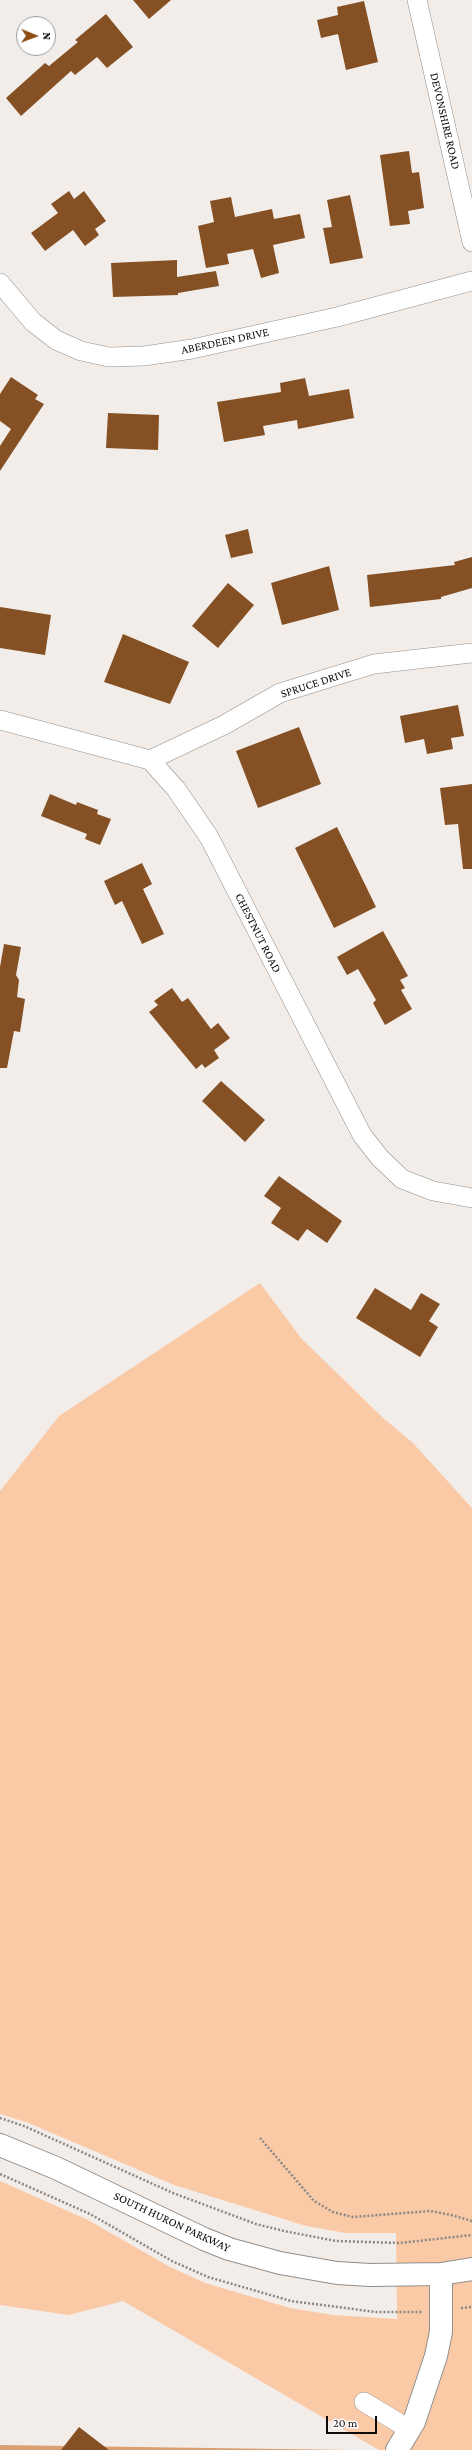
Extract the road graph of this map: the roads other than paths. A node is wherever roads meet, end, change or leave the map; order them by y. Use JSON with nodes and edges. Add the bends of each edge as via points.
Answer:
{"nodes":[{"id":1,"x":417,"y":0,"type":"edge"},
{"id":2,"x":472,"y":242,"type":"edge"},
{"id":3,"x":472,"y":281,"type":"edge"},
{"id":4,"x":0,"y":283,"type":"edge"},
{"id":5,"x":472,"y":652,"type":"edge"},
{"id":6,"x":0,"y":720,"type":"edge"},
{"id":7,"x":150,"y":760,"type":"junction"},
{"id":8,"x":472,"y":1198,"type":"edge"},
{"id":9,"x":0,"y":2145,"type":"edge"},
{"id":10,"x":472,"y":2269,"type":"edge"},
{"id":11,"x":441,"y":2274,"type":"junction"},
{"id":12,"x":364,"y":2402,"type":"dead end"},
{"id":13,"x":409,"y":2429,"type":"junction"},
{"id":14,"x":397,"y":2450,"type":"edge"}],
"edges":[{"from":1,"to":2,"type":"street","name":"DEVONSHIRE ROAD"},
{"from":3,"to":4,"type":"street","name":"ABERDEEN DRIVE","via":[[337,317],[192,349],[144,356],[109,356],[81,351],[56,340],[33,322]]},
{"from":5,"to":7,"type":"street","name":"SPRUCE DRIVE","via":[[374,664],[280,693],[224,725]]},
{"from":6,"to":7,"type":"street"},
{"from":7,"to":8,"type":"street","name":"CHESTNUT ROAD","via":[[176,789],[209,837],[362,1135],[380,1158],[402,1179],[433,1191]]},
{"from":9,"to":11,"type":"main road","name":"SOUTH HURON PARKWAY","via":[[56,2168],[170,2224],[229,2249],[280,2263],[337,2273],[400,2276]]},
{"from":10,"to":11,"type":"main road","name":"SOUTH HURON PARKWAY"},
{"from":11,"to":13,"type":"main road","via":[[441,2332],[426,2389]]},
{"from":12,"to":13,"type":"street"},
{"from":13,"to":14,"type":"main road"}]}
